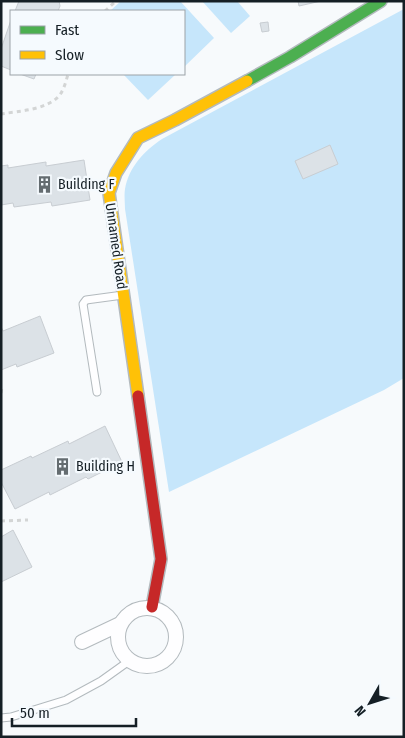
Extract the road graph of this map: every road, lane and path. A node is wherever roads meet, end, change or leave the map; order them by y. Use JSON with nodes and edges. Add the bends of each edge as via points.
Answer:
{"nodes":[{"id":1,"x":116,"y":1,"type":"edge"},
{"id":2,"x":381,"y":1,"type":"edge"},
{"id":3,"x":106,"y":10,"type":"edge"},
{"id":4,"x":68,"y":75,"type":"edge"},
{"id":5,"x":1,"y":114,"type":"edge"},
{"id":6,"x":123,"y":295,"type":"junction"},
{"id":7,"x":2,"y":387,"type":"dead end"},
{"id":8,"x":97,"y":392,"type":"dead end"},
{"id":9,"x":1,"y":393,"type":"edge"},
{"id":10,"x":28,"y":520,"type":"dead end"},
{"id":11,"x":1,"y":522,"type":"edge"},
{"id":12,"x":152,"y":607,"type":"junction"},
{"id":13,"x":120,"y":624,"type":"junction"},
{"id":14,"x":82,"y":642,"type":"dead end"},
{"id":15,"x":129,"y":661,"type":"junction"},
{"id":16,"x":1,"y":718,"type":"edge"}],
"edges":[{"from":1,"to":3,"type":"path"},
{"from":2,"to":6,"type":"street","name":"Unnamed Road","via":[[290,57],[138,138],[116,173],[109,192]]},
{"from":4,"to":5,"type":"path","via":[[60,95],[44,106]]},
{"from":6,"to":8,"type":"lane","via":[[86,300],[83,304]]},
{"from":6,"to":12,"type":"street","name":"Unnamed Road","via":[[161,559]]},
{"from":7,"to":9,"type":"path"},
{"from":10,"to":11,"type":"path"},
{"from":12,"to":13,"type":"street","via":[[128,614]]},
{"from":12,"to":15,"type":"street","via":[[169,618],[174,626],[174,648],[162,662],[154,665],[142,666]]},
{"from":13,"to":14,"type":"street"},
{"from":13,"to":15,"type":"street","via":[[119,648]]},
{"from":15,"to":16,"type":"lane","via":[[66,700]]}]}
